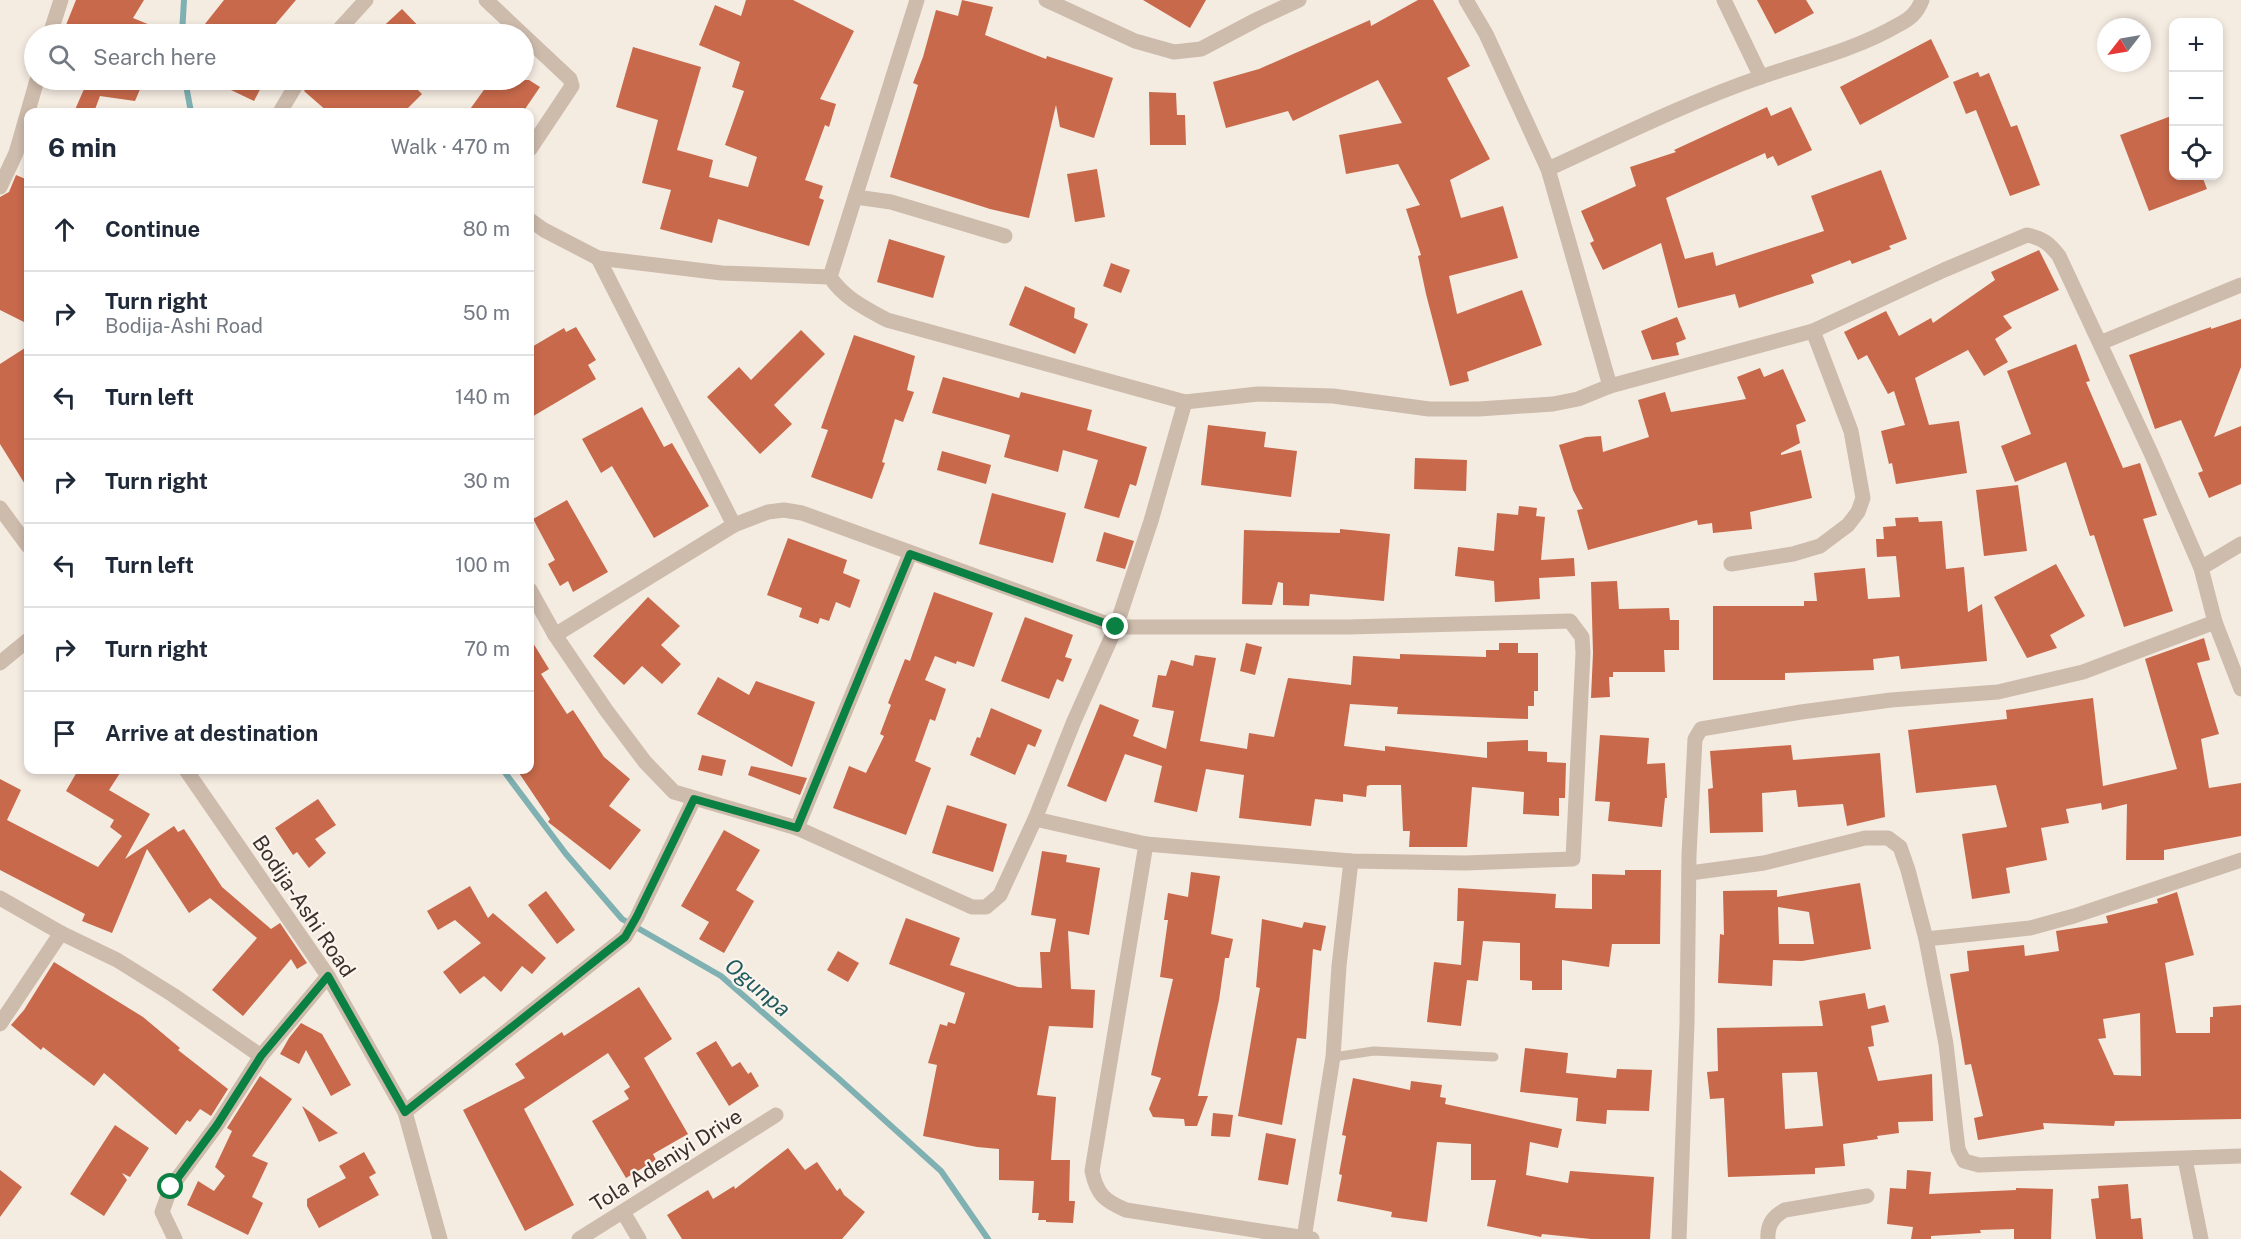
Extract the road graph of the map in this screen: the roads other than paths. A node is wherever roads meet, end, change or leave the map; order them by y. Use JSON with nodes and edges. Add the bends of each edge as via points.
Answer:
{"nodes":[{"id":1,"x":61,"y":0,"type":"edge"},
{"id":2,"x":366,"y":0,"type":"edge"},
{"id":3,"x":486,"y":0,"type":"edge"},
{"id":4,"x":917,"y":0,"type":"edge"},
{"id":5,"x":1046,"y":0,"type":"edge"},
{"id":6,"x":1299,"y":0,"type":"edge"},
{"id":7,"x":1466,"y":0,"type":"edge"},
{"id":8,"x":1724,"y":0,"type":"edge"},
{"id":9,"x":1922,"y":0,"type":"edge"},
{"id":10,"x":53,"y":24,"type":"edge"},
{"id":11,"x":344,"y":24,"type":"edge"},
{"id":12,"x":512,"y":24,"type":"edge"},
{"id":13,"x":534,"y":45,"type":"edge"},
{"id":14,"x":1761,"y":77,"type":"junction"},
{"id":15,"x":34,"y":90,"type":"edge"},
{"id":16,"x":293,"y":90,"type":"edge"},
{"id":17,"x":29,"y":108,"type":"edge"},
{"id":18,"x":282,"y":108,"type":"edge"},
{"id":19,"x":24,"y":125,"type":"edge"},
{"id":20,"x":534,"y":143,"type":"edge"},
{"id":21,"x":1548,"y":169,"type":"junction"},
{"id":22,"x":0,"y":187,"type":"edge"},
{"id":23,"x":856,"y":197,"type":"junction"},
{"id":24,"x":534,"y":223,"type":"edge"},
{"id":25,"x":1005,"y":236,"type":"dead end"},
{"id":26,"x":598,"y":258,"type":"junction"},
{"id":27,"x":830,"y":277,"type":"junction"},
{"id":28,"x":2241,"y":285,"type":"edge"},
{"id":29,"x":1812,"y":331,"type":"junction"},
{"id":30,"x":2100,"y":343,"type":"junction"},
{"id":31,"x":1610,"y":386,"type":"junction"},
{"id":32,"x":1185,"y":402,"type":"junction"},
{"id":33,"x":0,"y":508,"type":"edge"},
{"id":34,"x":734,"y":525,"type":"junction"},
{"id":35,"x":24,"y":541,"type":"edge"},
{"id":36,"x":2241,"y":544,"type":"edge"},
{"id":37,"x":910,"y":554,"type":"junction"},
{"id":38,"x":1731,"y":564,"type":"dead end"},
{"id":39,"x":2201,"y":568,"type":"junction"},
{"id":40,"x":534,"y":597,"type":"edge"},
{"id":41,"x":2215,"y":622,"type":"junction"},
{"id":42,"x":1116,"y":627,"type":"junction"},
{"id":43,"x":555,"y":635,"type":"junction"},
{"id":44,"x":24,"y":643,"type":"edge"},
{"id":45,"x":0,"y":663,"type":"edge"},
{"id":46,"x":2241,"y":689,"type":"edge"},
{"id":47,"x":189,"y":774,"type":"edge"},
{"id":48,"x":694,"y":799,"type":"junction"},
{"id":49,"x":1035,"y":819,"type":"junction"},
{"id":50,"x":797,"y":828,"type":"junction"},
{"id":51,"x":1146,"y":844,"type":"junction"},
{"id":52,"x":2241,"y":860,"type":"edge"},
{"id":53,"x":1351,"y":861,"type":"junction"},
{"id":54,"x":1690,"y":873,"type":"junction"},
{"id":55,"x":0,"y":898,"type":"edge"},
{"id":56,"x":61,"y":933,"type":"junction"},
{"id":57,"x":1926,"y":939,"type":"junction"},
{"id":58,"x":328,"y":976,"type":"junction"},
{"id":59,"x":0,"y":1024,"type":"edge"},
{"id":60,"x":261,"y":1056,"type":"junction"},
{"id":61,"x":1334,"y":1057,"type":"junction"},
{"id":62,"x":1494,"y":1057,"type":"dead end"},
{"id":63,"x":405,"y":1112,"type":"junction"},
{"id":64,"x":776,"y":1115,"type":"dead end"},
{"id":65,"x":2241,"y":1155,"type":"edge"},
{"id":66,"x":2185,"y":1159,"type":"junction"},
{"id":67,"x":1867,"y":1196,"type":"dead end"},
{"id":68,"x":623,"y":1212,"type":"junction"},
{"id":69,"x":175,"y":1239,"type":"edge"},
{"id":70,"x":440,"y":1239,"type":"edge"},
{"id":71,"x":579,"y":1239,"type":"edge"},
{"id":72,"x":639,"y":1239,"type":"edge"},
{"id":73,"x":1308,"y":1239,"type":"edge"},
{"id":74,"x":1679,"y":1239,"type":"edge"},
{"id":75,"x":1768,"y":1239,"type":"edge"},
{"id":76,"x":2200,"y":1239,"type":"edge"}],
"edges":[{"from":1,"to":10,"type":"street"},
{"from":2,"to":11,"type":"street"},
{"from":3,"to":12,"type":"street"},
{"from":4,"to":23,"type":"street"},
{"from":5,"to":6,"type":"street","via":[[1135,40],[1174,52],[1201,49]]},
{"from":7,"to":21,"type":"street","via":[[1486,34]]},
{"from":8,"to":14,"type":"street"},
{"from":9,"to":14,"type":"street","via":[[1918,12],[1898,26],[1833,55]]},
{"from":13,"to":20,"type":"street","via":[[570,79],[572,86]]},
{"from":14,"to":21,"type":"street"},
{"from":15,"to":17,"type":"street"},
{"from":16,"to":18,"type":"street"},
{"from":19,"to":22,"type":"street"},
{"from":21,"to":31,"type":"street"},
{"from":23,"to":25,"type":"street","via":[[891,202]]},
{"from":23,"to":27,"type":"street"},
{"from":24,"to":26,"type":"street"},
{"from":26,"to":27,"type":"street","via":[[722,273]]},
{"from":26,"to":34,"type":"street"},
{"from":27,"to":32,"type":"street","via":[[859,306],[887,320]]},
{"from":28,"to":30,"type":"street"},
{"from":29,"to":30,"type":"street","via":[[2026,235],[2050,243],[2059,255]]},
{"from":29,"to":31,"type":"street"},
{"from":29,"to":38,"type":"street","via":[[1851,431],[1863,498],[1848,525],[1820,546]]},
{"from":30,"to":39,"type":"street"},
{"from":31,"to":32,"type":"street","via":[[1553,404],[1479,409],[1429,409],[1333,396],[1258,394]]},
{"from":32,"to":42,"type":"street"},
{"from":33,"to":35,"type":"street"},
{"from":34,"to":37,"type":"street","via":[[768,512],[793,511]]},
{"from":34,"to":43,"type":"street"},
{"from":36,"to":39,"type":"street"},
{"from":37,"to":42,"type":"street"},
{"from":37,"to":50,"type":"street"},
{"from":39,"to":41,"type":"street"},
{"from":40,"to":43,"type":"street"},
{"from":41,"to":46,"type":"street"},
{"from":41,"to":54,"type":"street","via":[[2082,672],[1998,692],[1880,702],[1701,729],[1695,739]]},
{"from":42,"to":49,"type":"street"},
{"from":42,"to":53,"type":"street","via":[[1348,627],[1570,621],[1582,637],[1583,653],[1573,859],[1465,863]]},
{"from":43,"to":48,"type":"street","via":[[645,762],[674,792]]},
{"from":44,"to":45,"type":"street"},
{"from":47,"to":58,"type":"street","name":"Bodija-Ashi Road"},
{"from":48,"to":50,"type":"street"},
{"from":48,"to":63,"type":"street","via":[[625,937]]},
{"from":49,"to":50,"type":"street","via":[[1000,895],[986,907],[972,907]]},
{"from":49,"to":51,"type":"street"},
{"from":51,"to":53,"type":"street"},
{"from":51,"to":73,"type":"street","via":[[1092,1171],[1095,1183],[1101,1195],[1126,1210]]},
{"from":52,"to":57,"type":"street","via":[[2030,928]]},
{"from":53,"to":61,"type":"street"},
{"from":54,"to":57,"type":"street","via":[[1764,863],[1865,838],[1888,838],[1900,847]]},
{"from":54,"to":74,"type":"street"},
{"from":55,"to":56,"type":"street"},
{"from":56,"to":59,"type":"street"},
{"from":56,"to":60,"type":"street","via":[[117,960],[173,994]]},
{"from":57,"to":66,"type":"street","via":[[1946,1044],[1958,1149],[1964,1161],[1978,1165]]},
{"from":58,"to":60,"type":"street"},
{"from":58,"to":63,"type":"street","name":"Bodija-Ashi Road"},
{"from":60,"to":69,"type":"street","via":[[171,1187],[162,1212]]},
{"from":61,"to":62,"type":"lane","via":[[1374,1051]]},
{"from":61,"to":73,"type":"street"},
{"from":63,"to":70,"type":"street","name":"Bodija-Ashi Road"},
{"from":64,"to":68,"type":"street","name":"Tola Adeniyi Drive"},
{"from":65,"to":66,"type":"street"},
{"from":66,"to":76,"type":"street"},
{"from":67,"to":75,"type":"street","via":[[1785,1210],[1770,1224]]},
{"from":68,"to":71,"type":"street","name":"Tola Adeniyi Drive"},
{"from":68,"to":72,"type":"street"}]}
